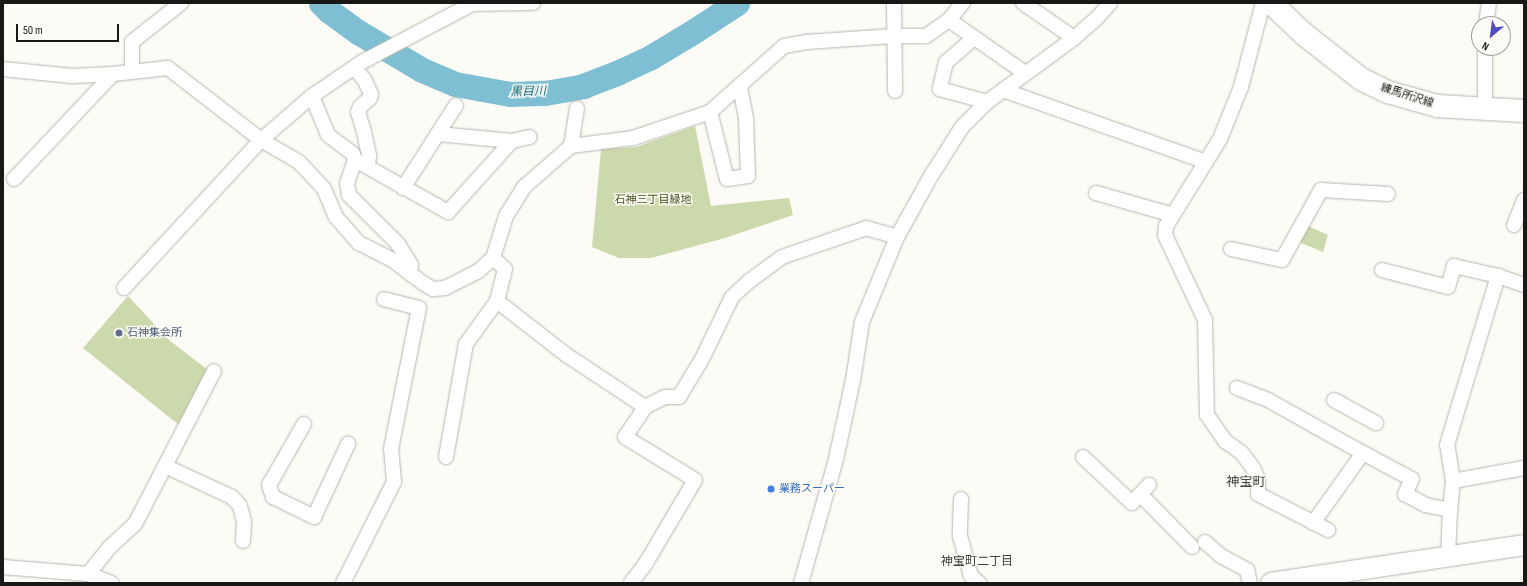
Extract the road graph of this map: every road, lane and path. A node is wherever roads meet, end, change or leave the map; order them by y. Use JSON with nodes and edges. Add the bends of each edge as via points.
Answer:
{"nodes":[{"id":1,"x":473,"y":3,"type":"edge"},
{"id":2,"x":533,"y":3,"type":"edge"},
{"id":3,"x":894,"y":3,"type":"edge"},
{"id":4,"x":963,"y":3,"type":"edge"},
{"id":5,"x":1023,"y":3,"type":"edge"},
{"id":6,"x":1110,"y":3,"type":"edge"},
{"id":7,"x":1262,"y":3,"type":"edge"},
{"id":8,"x":1271,"y":3,"type":"edge"},
{"id":9,"x":1489,"y":3,"type":"edge"},
{"id":10,"x":174,"y":5,"type":"edge"},
{"id":11,"x":1487,"y":16,"type":"edge"},
{"id":12,"x":949,"y":20,"type":"junction"},
{"id":13,"x":894,"y":36,"type":"junction"},
{"id":14,"x":974,"y":38,"type":"junction"},
{"id":15,"x":1074,"y":38,"type":"junction"},
{"id":16,"x":1485,"y":56,"type":"edge"},
{"id":17,"x":358,"y":65,"type":"junction"},
{"id":18,"x":3,"y":69,"type":"edge"},
{"id":19,"x":132,"y":71,"type":"junction"},
{"id":20,"x":1025,"y":73,"type":"junction"},
{"id":21,"x":113,"y":74,"type":"junction"},
{"id":22,"x":740,"y":86,"type":"junction"},
{"id":23,"x":1003,"y":90,"type":"junction"},
{"id":24,"x":895,"y":91,"type":"dead end"},
{"id":25,"x":312,"y":96,"type":"junction"},
{"id":26,"x":987,"y":102,"type":"junction"},
{"id":27,"x":456,"y":105,"type":"dead end"},
{"id":28,"x":577,"y":108,"type":"dead end"},
{"id":29,"x":1485,"y":110,"type":"junction"},
{"id":30,"x":1524,"y":111,"type":"edge"},
{"id":31,"x":710,"y":112,"type":"junction"},
{"id":32,"x":438,"y":134,"type":"junction"},
{"id":33,"x":530,"y":137,"type":"dead end"},
{"id":34,"x":261,"y":140,"type":"junction"},
{"id":35,"x":512,"y":141,"type":"junction"},
{"id":36,"x":571,"y":146,"type":"junction"},
{"id":37,"x":355,"y":160,"type":"junction"},
{"id":38,"x":1206,"y":162,"type":"junction"},
{"id":39,"x":368,"y":166,"type":"junction"},
{"id":40,"x":14,"y":179,"type":"dead end"},
{"id":41,"x":403,"y":188,"type":"junction"},
{"id":42,"x":1096,"y":194,"type":"dead end"},
{"id":43,"x":1388,"y":194,"type":"dead end"},
{"id":44,"x":1524,"y":200,"type":"edge"},
{"id":45,"x":1172,"y":215,"type":"junction"},
{"id":46,"x":1514,"y":225,"type":"dead end"},
{"id":47,"x":897,"y":237,"type":"junction"},
{"id":48,"x":1231,"y":249,"type":"dead end"},
{"id":49,"x":493,"y":258,"type":"junction"},
{"id":50,"x":1382,"y":270,"type":"dead end"},
{"id":51,"x":409,"y":273,"type":"junction"},
{"id":52,"x":1498,"y":276,"type":"junction"},
{"id":53,"x":1524,"y":285,"type":"edge"},
{"id":54,"x":124,"y":288,"type":"dead end"},
{"id":55,"x":384,"y":299,"type":"dead end"},
{"id":56,"x":497,"y":301,"type":"junction"},
{"id":57,"x":214,"y":371,"type":"dead end"},
{"id":58,"x":1237,"y":388,"type":"dead end"},
{"id":59,"x":1334,"y":400,"type":"dead end"},
{"id":60,"x":645,"y":408,"type":"junction"},
{"id":61,"x":1376,"y":423,"type":"dead end"},
{"id":62,"x":304,"y":424,"type":"dead end"},
{"id":63,"x":348,"y":444,"type":"dead end"},
{"id":64,"x":1362,"y":453,"type":"junction"},
{"id":65,"x":446,"y":457,"type":"dead end"},
{"id":66,"x":1083,"y":457,"type":"dead end"},
{"id":67,"x":165,"y":466,"type":"junction"},
{"id":68,"x":1524,"y":468,"type":"edge"},
{"id":69,"x":1454,"y":481,"type":"junction"},
{"id":70,"x":961,"y":499,"type":"dead end"},
{"id":71,"x":1450,"y":510,"type":"junction"},
{"id":72,"x":1313,"y":522,"type":"junction"},
{"id":73,"x":1328,"y":530,"type":"dead end"},
{"id":74,"x":243,"y":541,"type":"dead end"},
{"id":75,"x":1205,"y":542,"type":"dead end"},
{"id":76,"x":1524,"y":545,"type":"edge"},
{"id":77,"x":1192,"y":547,"type":"dead end"},
{"id":78,"x":1448,"y":556,"type":"junction"},
{"id":79,"x":3,"y":567,"type":"edge"},
{"id":80,"x":81,"y":577,"type":"edge"},
{"id":81,"x":111,"y":583,"type":"edge"},
{"id":82,"x":343,"y":583,"type":"edge"},
{"id":83,"x":631,"y":583,"type":"edge"},
{"id":84,"x":801,"y":583,"type":"edge"},
{"id":85,"x":979,"y":583,"type":"edge"},
{"id":86,"x":1250,"y":583,"type":"edge"},
{"id":87,"x":1272,"y":583,"type":"edge"}],
"edges":[{"from":1,"to":2,"type":"street"},
{"from":1,"to":17,"type":"street"},
{"from":3,"to":13,"type":"street"},
{"from":4,"to":12,"type":"street"},
{"from":5,"to":15,"type":"street"},
{"from":6,"to":15,"type":"street"},
{"from":7,"to":38,"type":"street","via":[[1241,87],[1220,139]]},
{"from":8,"to":29,"type":"main road","name":"練馬所沢線","via":[[1305,35],[1361,79],[1388,92],[1437,106]]},
{"from":9,"to":11,"type":"street"},
{"from":10,"to":19,"type":"street","via":[[132,42]]},
{"from":12,"to":13,"type":"street","via":[[926,36]]},
{"from":12,"to":14,"type":"street"},
{"from":13,"to":22,"type":"street","via":[[784,46]]},
{"from":13,"to":24,"type":"street"},
{"from":14,"to":20,"type":"street"},
{"from":14,"to":26,"type":"street","via":[[946,62],[940,89]]},
{"from":15,"to":20,"type":"street"},
{"from":16,"to":29,"type":"street"},
{"from":17,"to":25,"type":"street"},
{"from":17,"to":39,"type":"street","via":[[371,94],[358,112],[364,132]]},
{"from":18,"to":21,"type":"street","via":[[72,76]]},
{"from":19,"to":21,"type":"street"},
{"from":19,"to":34,"type":"street","via":[[168,68]]},
{"from":20,"to":23,"type":"street"},
{"from":21,"to":40,"type":"street"},
{"from":22,"to":31,"type":"street"},
{"from":22,"to":31,"type":"street","via":[[746,118],[748,176],[727,179]]},
{"from":23,"to":26,"type":"street"},
{"from":23,"to":38,"type":"street"},
{"from":25,"to":34,"type":"street"},
{"from":25,"to":37,"type":"street","via":[[328,135],[353,154]]},
{"from":26,"to":47,"type":"street","via":[[962,127]]},
{"from":27,"to":32,"type":"street"},
{"from":28,"to":36,"type":"street"},
{"from":29,"to":30,"type":"main road","name":"練馬所沢線"},
{"from":31,"to":36,"type":"street","via":[[633,138]]},
{"from":32,"to":35,"type":"street"},
{"from":32,"to":41,"type":"street"},
{"from":33,"to":35,"type":"street"},
{"from":34,"to":51,"type":"street","via":[[299,162],[324,189],[336,217],[359,242],[391,259]]},
{"from":34,"to":54,"type":"street"},
{"from":35,"to":41,"type":"street","via":[[448,212]]},
{"from":36,"to":49,"type":"street","via":[[524,187],[506,216]]},
{"from":37,"to":39,"type":"street"},
{"from":37,"to":51,"type":"street","via":[[347,183],[349,196],[398,244],[411,265]]},
{"from":38,"to":45,"type":"street"},
{"from":39,"to":41,"type":"street"},
{"from":42,"to":45,"type":"street"},
{"from":43,"to":48,"type":"street","via":[[1321,190],[1282,260]]},
{"from":44,"to":46,"type":"street"},
{"from":45,"to":72,"type":"street","via":[[1166,226],[1165,235],[1205,320],[1207,415],[1225,441],[1241,452],[1253,468],[1258,479],[1258,494]]},
{"from":47,"to":60,"type":"street","via":[[866,228],[782,257],[732,297],[702,359],[679,397],[665,397]]},
{"from":47,"to":84,"type":"street","via":[[862,322],[836,459]]},
{"from":49,"to":51,"type":"street","via":[[477,272],[445,288],[433,289]]},
{"from":49,"to":56,"type":"street","via":[[506,269]]},
{"from":50,"to":52,"type":"street","via":[[1448,287],[1454,266]]},
{"from":52,"to":53,"type":"street"},
{"from":52,"to":69,"type":"street","via":[[1447,445]]},
{"from":55,"to":82,"type":"street","via":[[419,308],[391,450],[394,482]]},
{"from":56,"to":60,"type":"street","via":[[565,354]]},
{"from":56,"to":65,"type":"street","via":[[466,344]]},
{"from":57,"to":67,"type":"street"},
{"from":58,"to":64,"type":"street","via":[[1268,400]]},
{"from":59,"to":61,"type":"street"},
{"from":60,"to":83,"type":"street","via":[[625,437],[695,480],[646,563]]},
{"from":62,"to":63,"type":"street","via":[[269,485],[273,497],[314,517]]},
{"from":64,"to":71,"type":"street","via":[[1412,479],[1405,494],[1426,505]]},
{"from":64,"to":72,"type":"street"},
{"from":66,"to":77,"type":"street","via":[[1132,503],[1145,490]]},
{"from":67,"to":74,"type":"street","via":[[232,497],[240,506],[244,522]]},
{"from":67,"to":80,"type":"street","via":[[135,524]]},
{"from":68,"to":69,"type":"street"},
{"from":69,"to":71,"type":"street"},
{"from":70,"to":85,"type":"street","via":[[960,536],[971,576]]},
{"from":71,"to":78,"type":"street"},
{"from":72,"to":73,"type":"street"},
{"from":75,"to":86,"type":"street","via":[[1221,556],[1247,570]]},
{"from":76,"to":78,"type":"street"},
{"from":78,"to":87,"type":"street"},
{"from":79,"to":80,"type":"street"},
{"from":80,"to":81,"type":"street"}]}
